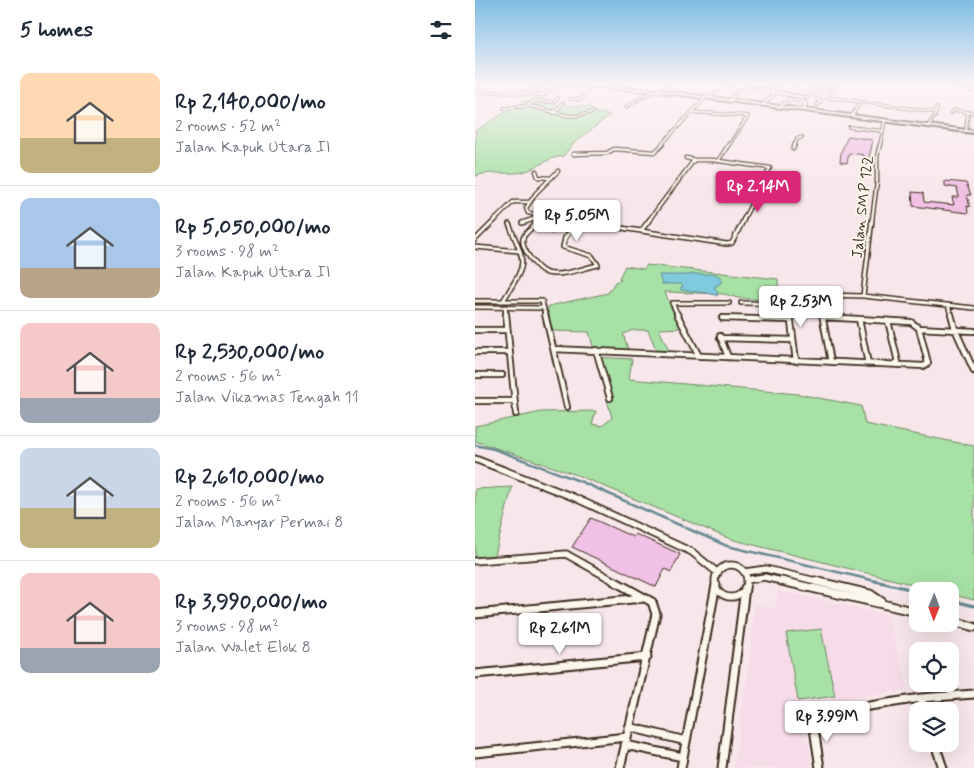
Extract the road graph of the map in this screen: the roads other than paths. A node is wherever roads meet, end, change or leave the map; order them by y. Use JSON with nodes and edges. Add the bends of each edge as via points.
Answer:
{"nodes":[{"id":1,"x":685,"y":120,"type":"edge"},
{"id":2,"x":745,"y":120,"type":"edge"},
{"id":3,"x":885,"y":120,"type":"joint"},
{"id":4,"x":932,"y":120,"type":"edge"},
{"id":5,"x":967,"y":120,"type":"edge"},
{"id":6,"x":928,"y":126,"type":"junction"},
{"id":7,"x":849,"y":127,"type":"dead end"},
{"id":8,"x":883,"y":131,"type":"junction"},
{"id":9,"x":966,"y":131,"type":"junction"},
{"id":10,"x":974,"y":132,"type":"edge"},
{"id":11,"x":802,"y":137,"type":"dead end"},
{"id":12,"x":793,"y":149,"type":"dead end"},
{"id":13,"x":573,"y":154,"type":"dead end"},
{"id":14,"x":686,"y":158,"type":"dead end"},
{"id":15,"x":719,"y":159,"type":"junction"},
{"id":16,"x":695,"y":160,"type":"junction"},
{"id":17,"x":536,"y":171,"type":"dead end"},
{"id":18,"x":558,"y":171,"type":"dead end"},
{"id":19,"x":550,"y":178,"type":"junction"},
{"id":20,"x":529,"y":202,"type":"junction"},
{"id":21,"x":542,"y":217,"type":"junction"},
{"id":22,"x":564,"y":220,"type":"junction"},
{"id":23,"x":522,"y":222,"type":"dead end"},
{"id":24,"x":577,"y":222,"type":"junction"},
{"id":25,"x":509,"y":224,"type":"dead end"},
{"id":26,"x":552,"y":231,"type":"dead end"},
{"id":27,"x":641,"y":231,"type":"junction"},
{"id":28,"x":475,"y":240,"type":"edge"},
{"id":29,"x":475,"y":247,"type":"edge"},
{"id":30,"x":519,"y":250,"type":"junction"},
{"id":31,"x":819,"y":294,"type":"junction"},
{"id":32,"x":863,"y":296,"type":"junction"},
{"id":33,"x":475,"y":301,"type":"edge"},
{"id":34,"x":503,"y":301,"type":"junction"},
{"id":35,"x":741,"y":302,"type":"dead end"},
{"id":36,"x":729,"y":303,"type":"dead end"},
{"id":37,"x":788,"y":304,"type":"junction"},
{"id":38,"x":543,"y":305,"type":"junction"},
{"id":39,"x":948,"y":305,"type":"junction"},
{"id":40,"x":475,"y":307,"type":"edge"},
{"id":41,"x":505,"y":308,"type":"junction"},
{"id":42,"x":974,"y":308,"type":"edge"},
{"id":43,"x":823,"y":317,"type":"junction"},
{"id":44,"x":722,"y":318,"type":"dead end"},
{"id":45,"x":859,"y":319,"type":"junction"},
{"id":46,"x":790,"y":320,"type":"junction"},
{"id":47,"x":888,"y":321,"type":"junction"},
{"id":48,"x":919,"y":328,"type":"junction"},
{"id":49,"x":955,"y":329,"type":"junction"},
{"id":50,"x":475,"y":330,"type":"edge"},
{"id":51,"x":507,"y":330,"type":"junction"},
{"id":52,"x":974,"y":331,"type":"edge"},
{"id":53,"x":793,"y":340,"type":"junction"},
{"id":54,"x":554,"y":349,"type":"junction"},
{"id":55,"x":596,"y":350,"type":"junction"},
{"id":56,"x":966,"y":351,"type":"junction"},
{"id":57,"x":475,"y":352,"type":"edge"},
{"id":58,"x":509,"y":352,"type":"junction"},
{"id":59,"x":974,"y":352,"type":"edge"},
{"id":60,"x":699,"y":356,"type":"junction"},
{"id":61,"x":728,"y":357,"type":"junction"},
{"id":62,"x":796,"y":361,"type":"junction"},
{"id":63,"x":831,"y":362,"type":"junction"},
{"id":64,"x":889,"y":363,"type":"dead end"},
{"id":65,"x":868,"y":364,"type":"junction"},
{"id":66,"x":974,"y":371,"type":"edge"},
{"id":67,"x":475,"y":375,"type":"edge"},
{"id":68,"x":502,"y":375,"type":"dead end"},
{"id":69,"x":610,"y":398,"type":"dead end"},
{"id":70,"x":475,"y":401,"type":"edge"},
{"id":71,"x":514,"y":402,"type":"junction"},
{"id":72,"x":567,"y":407,"type":"dead end"},
{"id":73,"x":516,"y":414,"type":"dead end"},
{"id":74,"x":475,"y":459,"type":"edge"},
{"id":75,"x":475,"y":561,"type":"edge"},
{"id":76,"x":745,"y":572,"type":"junction"},
{"id":77,"x":718,"y":573,"type":"junction"},
{"id":78,"x":747,"y":580,"type":"junction"},
{"id":79,"x":716,"y":584,"type":"junction"},
{"id":80,"x":745,"y":588,"type":"junction"},
{"id":81,"x":644,"y":598,"type":"junction"},
{"id":82,"x":883,"y":603,"type":"junction"},
{"id":83,"x":909,"y":610,"type":"edge"},
{"id":84,"x":475,"y":614,"type":"edge"},
{"id":85,"x":959,"y":622,"type":"edge"},
{"id":86,"x":974,"y":626,"type":"edge"},
{"id":87,"x":647,"y":657,"type":"junction"},
{"id":88,"x":475,"y":674,"type":"edge"},
{"id":89,"x":974,"y":694,"type":"edge"},
{"id":90,"x":921,"y":698,"type":"junction"},
{"id":91,"x":922,"y":702,"type":"edge"},
{"id":92,"x":629,"y":727,"type":"junction"},
{"id":93,"x":626,"y":741,"type":"junction"},
{"id":94,"x":686,"y":741,"type":"junction"},
{"id":95,"x":938,"y":752,"type":"edge"},
{"id":96,"x":475,"y":753,"type":"edge"},
{"id":97,"x":683,"y":757,"type":"junction"},
{"id":98,"x":620,"y":768,"type":"edge"},
{"id":99,"x":681,"y":768,"type":"edge"},
{"id":100,"x":722,"y":768,"type":"edge"},
{"id":101,"x":820,"y":768,"type":"edge"},
{"id":102,"x":943,"y":768,"type":"edge"}],
"edges":[{"from":1,"to":13,"type":"street","via":[[656,152],[614,149]]},
{"from":2,"to":15,"type":"street"},
{"from":3,"to":6,"type":"main road"},
{"from":3,"to":8,"type":"street","name":"Jalan SMP 122"},
{"from":4,"to":6,"type":"street"},
{"from":5,"to":9,"type":"street"},
{"from":6,"to":9,"type":"main road"},
{"from":7,"to":8,"type":"street"},
{"from":8,"to":32,"type":"street","name":"Jalan SMP 122","via":[[877,157],[877,182]]},
{"from":9,"to":10,"type":"main road"},
{"from":11,"to":12,"type":"street","via":[[797,139]]},
{"from":14,"to":16,"type":"street"},
{"from":15,"to":16,"type":"street"},
{"from":15,"to":27,"type":"street","via":[[771,168],[732,242],[727,244]]},
{"from":16,"to":27,"type":"street"},
{"from":17,"to":19,"type":"street","via":[[538,177]]},
{"from":18,"to":19,"type":"street"},
{"from":19,"to":20,"type":"street"},
{"from":20,"to":21,"type":"street","via":[[526,212]]},
{"from":20,"to":28,"type":"street","via":[[513,202]]},
{"from":21,"to":22,"type":"street"},
{"from":21,"to":23,"type":"street"},
{"from":21,"to":24,"type":"street","via":[[523,240],[533,264],[547,273],[596,266],[592,256],[563,247],[565,238]]},
{"from":22,"to":24,"type":"street"},
{"from":22,"to":26,"type":"street"},
{"from":24,"to":27,"type":"street"},
{"from":25,"to":30,"type":"street"},
{"from":29,"to":30,"type":"street"},
{"from":30,"to":34,"type":"street","via":[[523,270]]},
{"from":31,"to":32,"type":"street"},
{"from":31,"to":37,"type":"street","via":[[788,294]]},
{"from":31,"to":43,"type":"street"},
{"from":32,"to":39,"type":"street"},
{"from":33,"to":34,"type":"street"},
{"from":34,"to":38,"type":"street"},
{"from":35,"to":37,"type":"street"},
{"from":36,"to":60,"type":"street","via":[[672,303]]},
{"from":37,"to":46,"type":"street"},
{"from":38,"to":41,"type":"street"},
{"from":38,"to":54,"type":"street"},
{"from":39,"to":42,"type":"street"},
{"from":39,"to":49,"type":"street"},
{"from":40,"to":41,"type":"street"},
{"from":41,"to":51,"type":"street"},
{"from":43,"to":45,"type":"street"},
{"from":43,"to":63,"type":"street"},
{"from":44,"to":46,"type":"street"},
{"from":45,"to":47,"type":"street"},
{"from":45,"to":65,"type":"street"},
{"from":46,"to":53,"type":"street"},
{"from":47,"to":48,"type":"street","via":[[911,322]]},
{"from":47,"to":64,"type":"street","via":[[898,362]]},
{"from":48,"to":49,"type":"street"},
{"from":48,"to":65,"type":"street","via":[[926,365]]},
{"from":49,"to":52,"type":"street"},
{"from":49,"to":56,"type":"street"},
{"from":50,"to":51,"type":"street"},
{"from":51,"to":58,"type":"street"},
{"from":53,"to":61,"type":"street","via":[[720,337]]},
{"from":53,"to":62,"type":"street"},
{"from":54,"to":55,"type":"street"},
{"from":54,"to":72,"type":"street"},
{"from":55,"to":60,"type":"street"},
{"from":55,"to":69,"type":"street"},
{"from":56,"to":59,"type":"street"},
{"from":56,"to":66,"type":"street"},
{"from":57,"to":58,"type":"street"},
{"from":58,"to":71,"type":"street"},
{"from":60,"to":61,"type":"street"},
{"from":61,"to":62,"type":"street"},
{"from":62,"to":63,"type":"street"},
{"from":63,"to":65,"type":"street"},
{"from":67,"to":68,"type":"street"},
{"from":70,"to":71,"type":"street"},
{"from":71,"to":73,"type":"street"},
{"from":74,"to":77,"type":"street","via":[[573,497],[692,552]]},
{"from":75,"to":81,"type":"street","via":[[566,554]]},
{"from":76,"to":77,"type":"street","via":[[731,565]]},
{"from":76,"to":78,"type":"street"},
{"from":76,"to":82,"type":"street","via":[[766,570],[870,594]]},
{"from":77,"to":79,"type":"street"},
{"from":78,"to":80,"type":"street"},
{"from":78,"to":82,"type":"street","via":[[764,577]]},
{"from":79,"to":80,"type":"street","via":[[731,597]]},
{"from":79,"to":94,"type":"street"},
{"from":80,"to":100,"type":"street"},
{"from":81,"to":84,"type":"street"},
{"from":81,"to":87,"type":"street","via":[[652,602],[656,614]]},
{"from":82,"to":83,"type":"street"},
{"from":85,"to":86,"type":"street"},
{"from":87,"to":88,"type":"street"},
{"from":87,"to":92,"type":"street"},
{"from":89,"to":90,"type":"street"},
{"from":90,"to":91,"type":"street"},
{"from":90,"to":101,"type":"street","via":[[817,714],[813,722]]},
{"from":92,"to":93,"type":"street"},
{"from":92,"to":94,"type":"street"},
{"from":93,"to":96,"type":"street"},
{"from":93,"to":97,"type":"street"},
{"from":93,"to":98,"type":"street"},
{"from":94,"to":97,"type":"street"},
{"from":95,"to":102,"type":"street"},
{"from":97,"to":99,"type":"street"}]}
